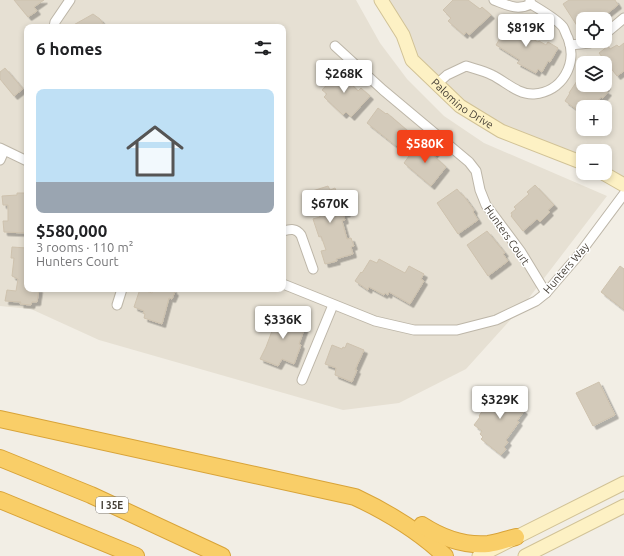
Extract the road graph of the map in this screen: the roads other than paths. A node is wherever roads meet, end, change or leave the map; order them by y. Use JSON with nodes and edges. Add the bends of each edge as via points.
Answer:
{"nodes":[{"id":1,"x":70,"y":0,"type":"edge"},
{"id":2,"x":381,"y":0,"type":"edge"},
{"id":3,"x":494,"y":0,"type":"edge"},
{"id":4,"x":530,"y":2,"type":"edge"},
{"id":5,"x":624,"y":18,"type":"edge"},
{"id":6,"x":55,"y":24,"type":"edge"},
{"id":7,"x":612,"y":28,"type":"edge"},
{"id":8,"x":576,"y":43,"type":"edge"},
{"id":9,"x":570,"y":44,"type":"junction"},
{"id":10,"x":335,"y":46,"type":"dead end"},
{"id":11,"x":437,"y":84,"type":"junction"},
{"id":12,"x":2,"y":149,"type":"edge"},
{"id":13,"x":0,"y":160,"type":"edge"},
{"id":14,"x":24,"y":160,"type":"edge"},
{"id":15,"x":576,"y":160,"type":"edge"},
{"id":16,"x":612,"y":178,"type":"edge"},
{"id":17,"x":624,"y":185,"type":"edge"},
{"id":18,"x":624,"y":194,"type":"edge"},
{"id":19,"x":286,"y":230,"type":"edge"},
{"id":20,"x":313,"y":269,"type":"dead end"},
{"id":21,"x":286,"y":285,"type":"edge"},
{"id":22,"x":121,"y":292,"type":"edge"},
{"id":23,"x":546,"y":294,"type":"junction"},
{"id":24,"x":333,"y":304,"type":"junction"},
{"id":25,"x":117,"y":305,"type":"dead end"},
{"id":26,"x":302,"y":380,"type":"dead end"},
{"id":27,"x":0,"y":419,"type":"edge"},
{"id":28,"x":0,"y":458,"type":"edge"},
{"id":29,"x":624,"y":482,"type":"edge"},
{"id":30,"x":0,"y":500,"type":"edge"},
{"id":31,"x":365,"y":502,"type":"junction"},
{"id":32,"x":624,"y":506,"type":"edge"},
{"id":33,"x":516,"y":537,"type":"junction"},
{"id":34,"x":136,"y":556,"type":"edge"},
{"id":35,"x":222,"y":556,"type":"edge"},
{"id":36,"x":445,"y":556,"type":"edge"},
{"id":37,"x":479,"y":556,"type":"edge"},
{"id":38,"x":525,"y":556,"type":"edge"}],
"edges":[{"from":1,"to":6,"type":"street"},
{"from":2,"to":11,"type":"street","name":"Palomino Drive","via":[[403,35],[412,60]]},
{"from":3,"to":4,"type":"street","via":[[514,8],[524,7]]},
{"from":4,"to":9,"type":"street","via":[[563,27]]},
{"from":5,"to":7,"type":"street"},
{"from":8,"to":9,"type":"street"},
{"from":9,"to":11,"type":"street","via":[[569,69],[562,80],[550,90],[533,94],[515,90],[493,75],[466,66],[446,75]]},
{"from":10,"to":23,"type":"street","name":"Hunters Court","via":[[469,162],[476,171],[486,205],[521,252]]},
{"from":11,"to":15,"type":"street","name":"Palomino Drive","via":[[460,106],[501,131]]},
{"from":12,"to":13,"type":"street"},
{"from":12,"to":14,"type":"street"},
{"from":16,"to":17,"type":"street"},
{"from":18,"to":23,"type":"street","name":"Hunters Way"},
{"from":19,"to":20,"type":"street","via":[[298,230]]},
{"from":21,"to":24,"type":"street","name":"Hunters Way"},
{"from":22,"to":25,"type":"street"},
{"from":23,"to":24,"type":"street","name":"Hunters Way","via":[[496,320],[457,330],[414,330],[375,321]]},
{"from":24,"to":26,"type":"street"},
{"from":27,"to":31,"type":"highway","via":[[355,497]]},
{"from":28,"to":35,"type":"highway","number":"I 35E","via":[[91,495]]},
{"from":29,"to":33,"type":"street"},
{"from":30,"to":34,"type":"highway"},
{"from":31,"to":33,"type":"highway","via":[[389,507],[433,533],[456,541],[488,544]]},
{"from":31,"to":36,"type":"highway","via":[[405,524],[431,542]]},
{"from":32,"to":38,"type":"street"},
{"from":33,"to":37,"type":"street"}]}
